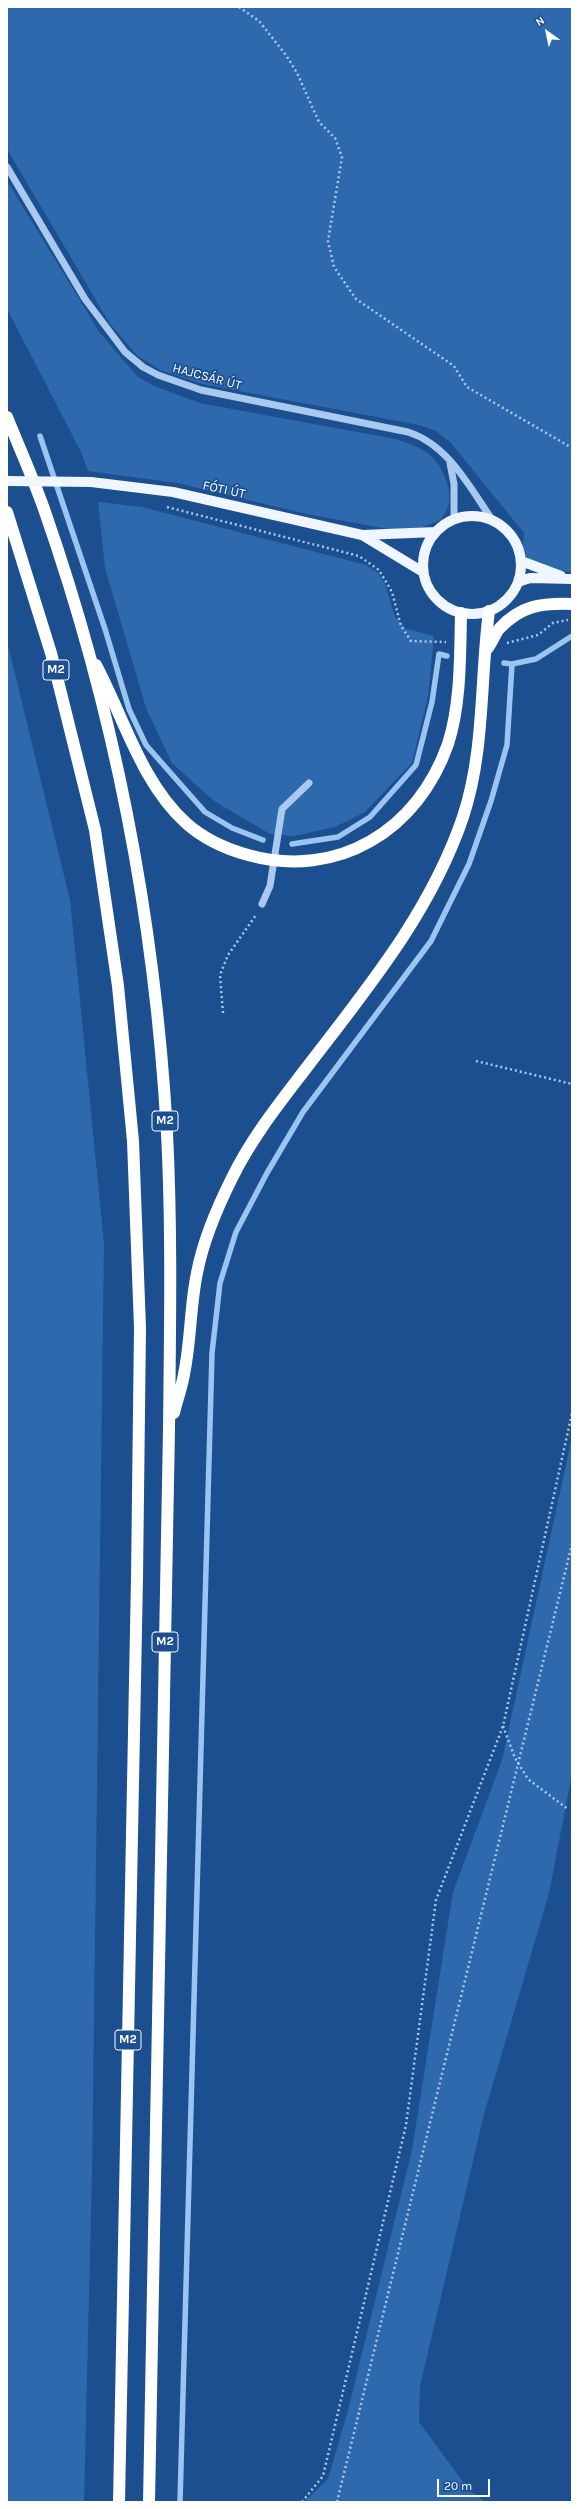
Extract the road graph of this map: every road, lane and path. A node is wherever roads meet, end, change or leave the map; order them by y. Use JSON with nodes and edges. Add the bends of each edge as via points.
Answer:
{"nodes":[{"id":1,"x":239,"y":7,"type":"edge"},
{"id":2,"x":7,"y":167,"type":"edge"},
{"id":3,"x":7,"y":417,"type":"edge"},
{"id":4,"x":572,"y":448,"type":"edge"},
{"id":5,"x":450,"y":461,"type":"junction"},
{"id":6,"x":7,"y":481,"type":"edge"},
{"id":7,"x":159,"y":505,"type":"dead end"},
{"id":8,"x":7,"y":512,"type":"edge"},
{"id":9,"x":454,"y":520,"type":"junction"},
{"id":10,"x":493,"y":521,"type":"junction"},
{"id":11,"x":436,"y":532,"type":"junction"},
{"id":12,"x":362,"y":535,"type":"junction"},
{"id":13,"x":521,"y":561,"type":"junction"},
{"id":14,"x":423,"y":572,"type":"junction"},
{"id":15,"x":570,"y":579,"type":"edge"},
{"id":16,"x":518,"y":582,"type":"junction"},
{"id":17,"x":572,"y":604,"type":"edge"},
{"id":18,"x":489,"y":611,"type":"junction"},
{"id":19,"x":461,"y":613,"type":"junction"},
{"id":20,"x":572,"y":620,"type":"edge"},
{"id":21,"x":460,"y":643,"type":"junction"},
{"id":22,"x":87,"y":646,"type":"junction"},
{"id":23,"x":488,"y":648,"type":"junction"},
{"id":24,"x":310,"y":783,"type":"dead end"},
{"id":25,"x":274,"y":860,"type":"junction"},
{"id":26,"x":262,"y":904,"type":"joint"},
{"id":27,"x":223,"y":1013,"type":"dead end"},
{"id":28,"x":476,"y":1061,"type":"dead end"},
{"id":29,"x":572,"y":1084,"type":"edge"},
{"id":30,"x":572,"y":1413,"type":"edge"},
{"id":31,"x":170,"y":1429,"type":"junction"},
{"id":32,"x":572,"y":1544,"type":"edge"},
{"id":33,"x":503,"y":1726,"type":"junction"},
{"id":34,"x":519,"y":1765,"type":"junction"},
{"id":35,"x":568,"y":1809,"type":"dead end"},
{"id":36,"x":119,"y":2502,"type":"edge"},
{"id":37,"x":149,"y":2502,"type":"edge"},
{"id":38,"x":302,"y":2502,"type":"edge"},
{"id":39,"x":337,"y":2502,"type":"edge"}],
"edges":[{"from":1,"to":4,"type":"path","via":[[259,21],[286,55],[298,73],[319,122],[335,138],[342,157],[328,241],[334,267],[356,299],[454,366],[467,387]]},
{"from":2,"to":5,"type":"street","name":"HAJCSÁR ÚT","via":[[85,299],[125,352],[143,367],[165,378],[201,390],[408,432],[428,440]]},
{"from":3,"to":22,"type":"highway","number":"M2","via":[[44,508]]},
{"from":5,"to":9,"type":"street","via":[[454,484]]},
{"from":5,"to":10,"type":"street","name":"HAJCSÁR ÚT"},
{"from":6,"to":12,"type":"main road","name":"FÓTI ÚT","bridge":true,"via":[[91,482],[173,492]]},
{"from":7,"to":21,"type":"path","via":[[360,556],[379,570],[392,592],[401,626],[411,641]]},
{"from":8,"to":36,"type":"highway","number":"M2","via":[[51,653],[95,830],[118,986],[133,1141],[140,1328]]},
{"from":9,"to":10,"type":"main road","via":[[477,516]]},
{"from":9,"to":11,"type":"main road"},
{"from":10,"to":13,"type":"main road","via":[[503,527],[516,542]]},
{"from":11,"to":12,"type":"main road"},
{"from":11,"to":14,"type":"main road","via":[[428,542]]},
{"from":12,"to":14,"type":"main road","name":"FÓTI ÚT"},
{"from":13,"to":15,"type":"main road"},
{"from":13,"to":16,"type":"main road"},
{"from":14,"to":19,"type":"main road","via":[[433,595],[445,607]]},
{"from":15,"to":16,"type":"main road","via":[[530,578]]},
{"from":16,"to":18,"type":"main road","via":[[512,594],[502,604]]},
{"from":17,"to":23,"type":"highway","via":[[542,604],[527,608],[498,630]]},
{"from":18,"to":19,"type":"main road"},
{"from":18,"to":23,"type":"highway"},
{"from":19,"to":21,"type":"highway"},
{"from":20,"to":23,"type":"path","via":[[554,623],[538,635]]},
{"from":21,"to":25,"type":"highway","via":[[455,712],[448,743],[430,782],[411,809],[395,825],[366,844],[350,850],[320,860]]},
{"from":22,"to":25,"type":"highway","via":[[116,704],[133,747],[166,800],[186,824],[232,851]]},
{"from":22,"to":31,"type":"highway","number":"M2","via":[[127,814],[153,976],[166,1133],[170,1278]]},
{"from":23,"to":31,"type":"highway","via":[[471,788],[451,848],[437,882],[400,944],[284,1097],[232,1178],[213,1223],[197,1272],[184,1374]]},
{"from":24,"to":25,"type":"street","via":[[282,809]]},
{"from":25,"to":26,"type":"street","via":[[270,886]]},
{"from":26,"to":27,"type":"path","via":[[228,955],[220,975]]},
{"from":28,"to":29,"type":"path"},
{"from":30,"to":33,"type":"path"},
{"from":31,"to":37,"type":"highway","number":"M2"},
{"from":32,"to":34,"type":"path"},
{"from":33,"to":34,"type":"path"},
{"from":33,"to":38,"type":"path","via":[[436,1900],[404,2133],[323,2476]]},
{"from":34,"to":35,"type":"path","via":[[528,1779]]},
{"from":34,"to":39,"type":"path"}]}
